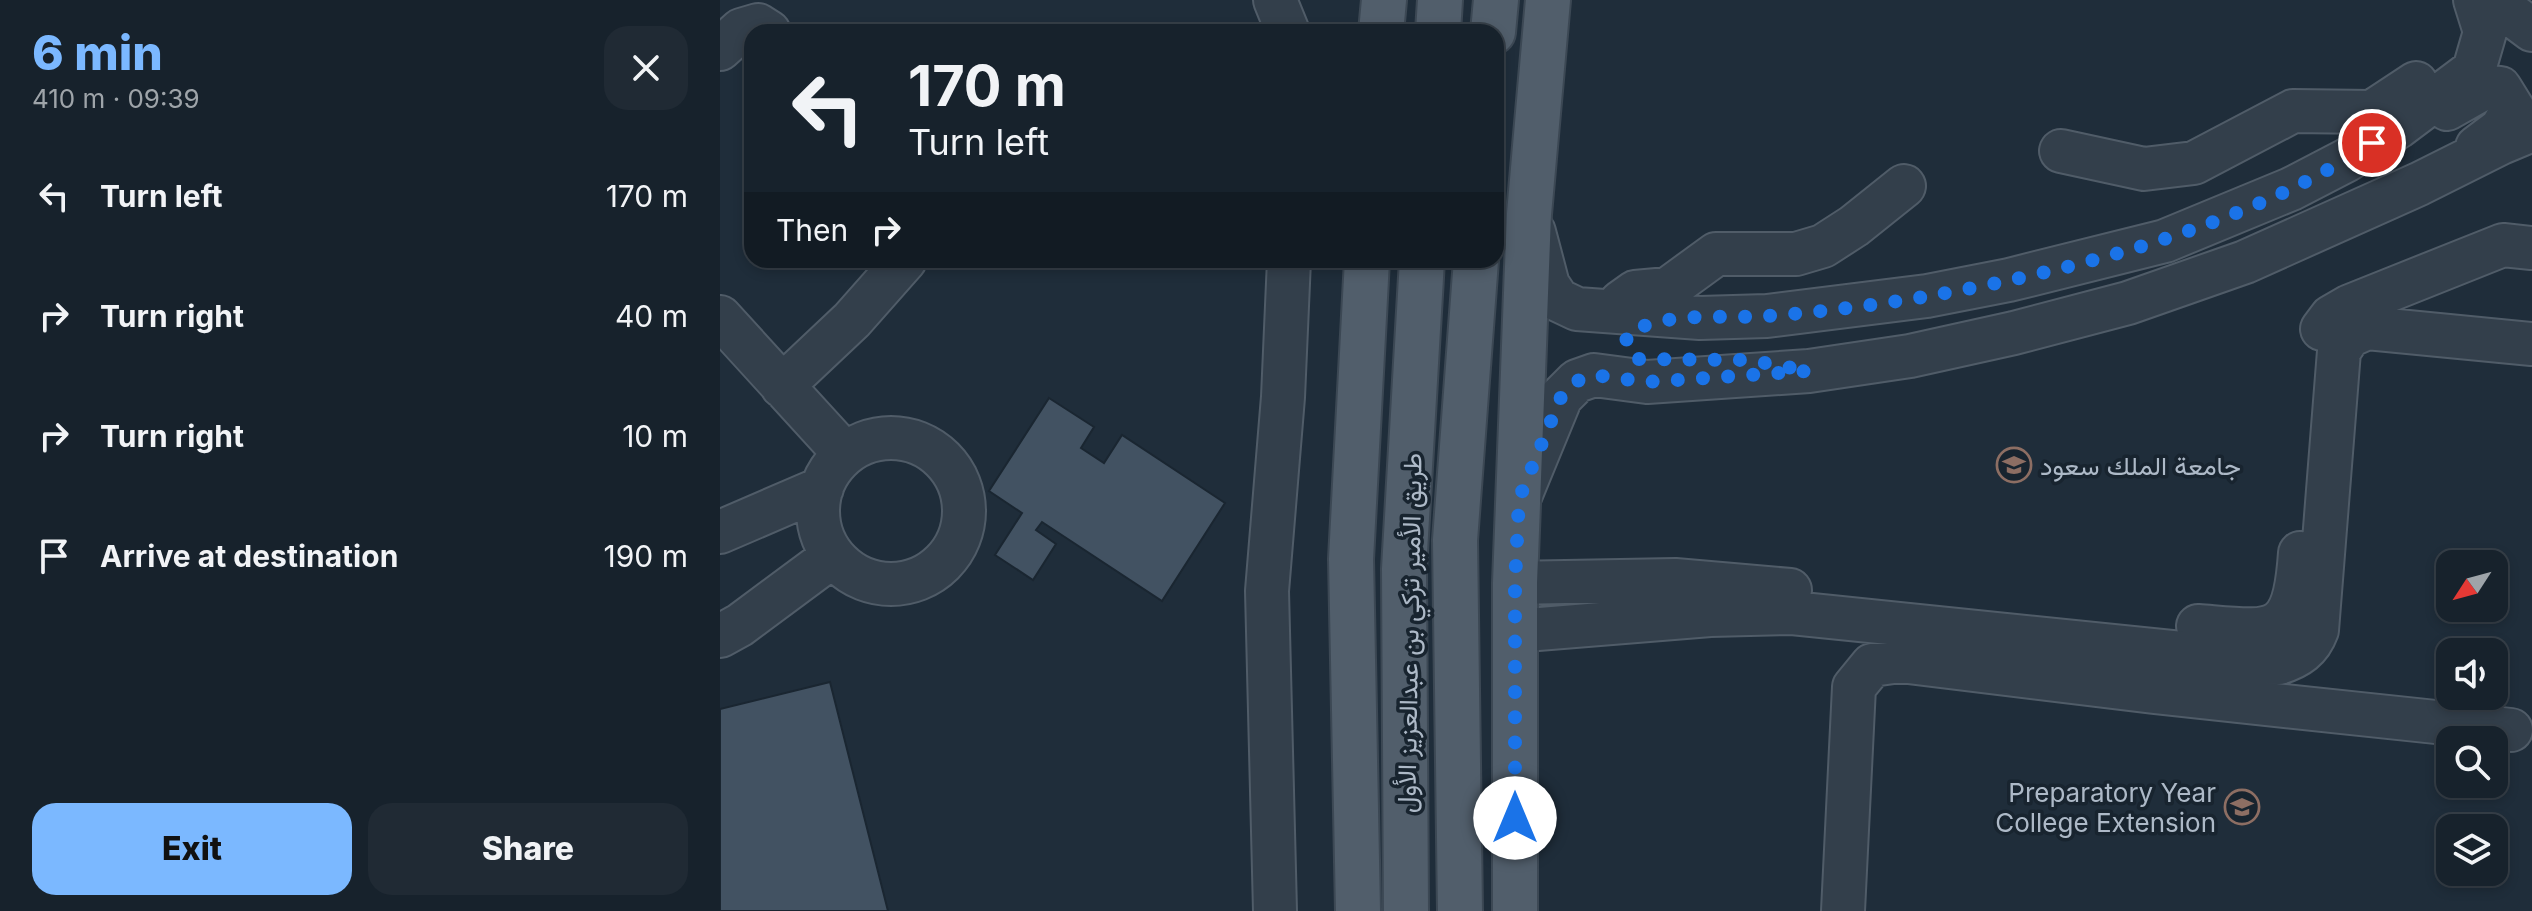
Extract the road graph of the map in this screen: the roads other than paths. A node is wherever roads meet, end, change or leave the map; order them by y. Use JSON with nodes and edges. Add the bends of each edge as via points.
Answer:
{"nodes":[{"id":1,"x":1275,"y":0,"type":"edge"},
{"id":2,"x":1384,"y":0,"type":"edge"},
{"id":3,"x":1440,"y":0,"type":"edge"},
{"id":4,"x":1496,"y":0,"type":"edge"},
{"id":5,"x":1548,"y":0,"type":"edge"},
{"id":6,"x":2475,"y":0,"type":"edge"},
{"id":7,"x":2492,"y":0,"type":"edge"},
{"id":8,"x":1285,"y":24,"type":"edge"},
{"id":9,"x":1382,"y":24,"type":"edge"},
{"id":10,"x":1438,"y":24,"type":"edge"},
{"id":11,"x":1494,"y":24,"type":"edge"},
{"id":12,"x":744,"y":29,"type":"edge"},
{"id":13,"x":2532,"y":30,"type":"edge"},
{"id":14,"x":720,"y":49,"type":"edge"},
{"id":15,"x":2440,"y":97,"type":"junction"},
{"id":16,"x":2532,"y":130,"type":"edge"},
{"id":17,"x":2061,"y":151,"type":"dead end"},
{"id":18,"x":2347,"y":160,"type":"junction"},
{"id":19,"x":2419,"y":184,"type":"junction"},
{"id":20,"x":1904,"y":186,"type":"dead end"},
{"id":21,"x":1529,"y":214,"type":"junction"},
{"id":22,"x":2532,"y":248,"type":"edge"},
{"id":23,"x":2474,"y":258,"type":"junction"},
{"id":24,"x":898,"y":268,"type":"edge"},
{"id":25,"x":1289,"y":268,"type":"edge"},
{"id":26,"x":1367,"y":268,"type":"edge"},
{"id":27,"x":1422,"y":268,"type":"edge"},
{"id":28,"x":1475,"y":268,"type":"edge"},
{"id":29,"x":2532,"y":275,"type":"edge"},
{"id":30,"x":1608,"y":310,"type":"junction"},
{"id":31,"x":720,"y":317,"type":"edge"},
{"id":32,"x":1700,"y":318,"type":"junction"},
{"id":33,"x":2532,"y":344,"type":"edge"},
{"id":34,"x":1809,"y":371,"type":"junction"},
{"id":35,"x":782,"y":386,"type":"junction"},
{"id":36,"x":845,"y":454,"type":"junction"},
{"id":37,"x":822,"y":488,"type":"junction"},
{"id":38,"x":1519,"y":499,"type":"junction"},
{"id":39,"x":720,"y":532,"type":"edge"},
{"id":40,"x":833,"y":556,"type":"junction"},
{"id":41,"x":1515,"y":583,"type":"junction"},
{"id":42,"x":1515,"y":631,"type":"junction"},
{"id":43,"x":720,"y":636,"type":"edge"},
{"id":44,"x":2511,"y":730,"type":"dead end"},
{"id":45,"x":1275,"y":911,"type":"edge"},
{"id":46,"x":1358,"y":911,"type":"edge"},
{"id":47,"x":1406,"y":911,"type":"edge"},
{"id":48,"x":1460,"y":911,"type":"edge"},
{"id":49,"x":1515,"y":911,"type":"edge"},
{"id":50,"x":1843,"y":911,"type":"edge"}],
"edges":[{"from":1,"to":8,"type":"street"},
{"from":2,"to":9,"type":"main road"},
{"from":3,"to":10,"type":"main road"},
{"from":4,"to":11,"type":"main road"},
{"from":5,"to":21,"type":"main road"},
{"from":6,"to":15,"type":"street","via":[[2485,32],[2474,70]]},
{"from":7,"to":13,"type":"street"},
{"from":12,"to":14,"type":"street"},
{"from":15,"to":17,"type":"street","via":[[2423,78],[2372,112],[2293,111],[2194,163],[2144,169]]},
{"from":15,"to":18,"type":"street"},
{"from":16,"to":19,"type":"street"},
{"from":18,"to":19,"type":"street","via":[[2486,87],[2500,88],[2513,109],[2501,129]]},
{"from":18,"to":32,"type":"street","via":[[2165,241],[2022,276],[1830,309]]},
{"from":19,"to":34,"type":"street","via":[[2245,262],[2128,303],[1910,356]]},
{"from":20,"to":30,"type":"street","via":[[1823,246],[1796,254],[1716,254],[1668,289],[1635,292]]},
{"from":21,"to":30,"type":"street","via":[[1548,285],[1558,300],[1577,309]]},
{"from":21,"to":38,"type":"main road"},
{"from":22,"to":23,"type":"street","via":[[2503,245]]},
{"from":23,"to":29,"type":"street","via":[[2503,271]]},
{"from":23,"to":41,"type":"street","via":[[2350,306],[2320,331],[2297,592],[2289,610],[2270,629],[1675,580]]},
{"from":24,"to":35,"type":"street"},
{"from":25,"to":45,"type":"street","via":[[1267,591]]},
{"from":26,"to":46,"type":"main road","via":[[1351,559]]},
{"from":27,"to":47,"type":"main road","name":"طريق الأمير تركي بن عبدالعزيز الأول","via":[[1404,569]]},
{"from":28,"to":48,"type":"main road","name":"طريق الأمير تركي بن عبدالعزيز الأول","via":[[1455,540]]},
{"from":30,"to":32,"type":"street"},
{"from":31,"to":35,"type":"street"},
{"from":32,"to":34,"type":"street","via":[[1635,328],[1626,336],[1628,350],[1638,359],[1749,360]]},
{"from":33,"to":42,"type":"street","via":[[2367,328],[2349,336],[2339,351],[2317,630],[2304,651],[2279,663],[1792,613]]},
{"from":34,"to":38,"type":"street","via":[[1647,382],[1594,375],[1577,381],[1561,397]]},
{"from":35,"to":36,"type":"street"},
{"from":36,"to":37,"type":"street"},
{"from":36,"to":40,"type":"street","via":[[872,440],[919,444],[940,456],[955,475],[964,522],[941,565],[898,584],[873,582]]},
{"from":37,"to":39,"type":"street"},
{"from":37,"to":40,"type":"street","via":[[818,511]]},
{"from":38,"to":41,"type":"main road"},
{"from":40,"to":43,"type":"street"},
{"from":41,"to":42,"type":"main road"},
{"from":42,"to":49,"type":"main road"},
{"from":44,"to":50,"type":"street","via":[[1900,661],[1872,665],[1854,687]]}]}
